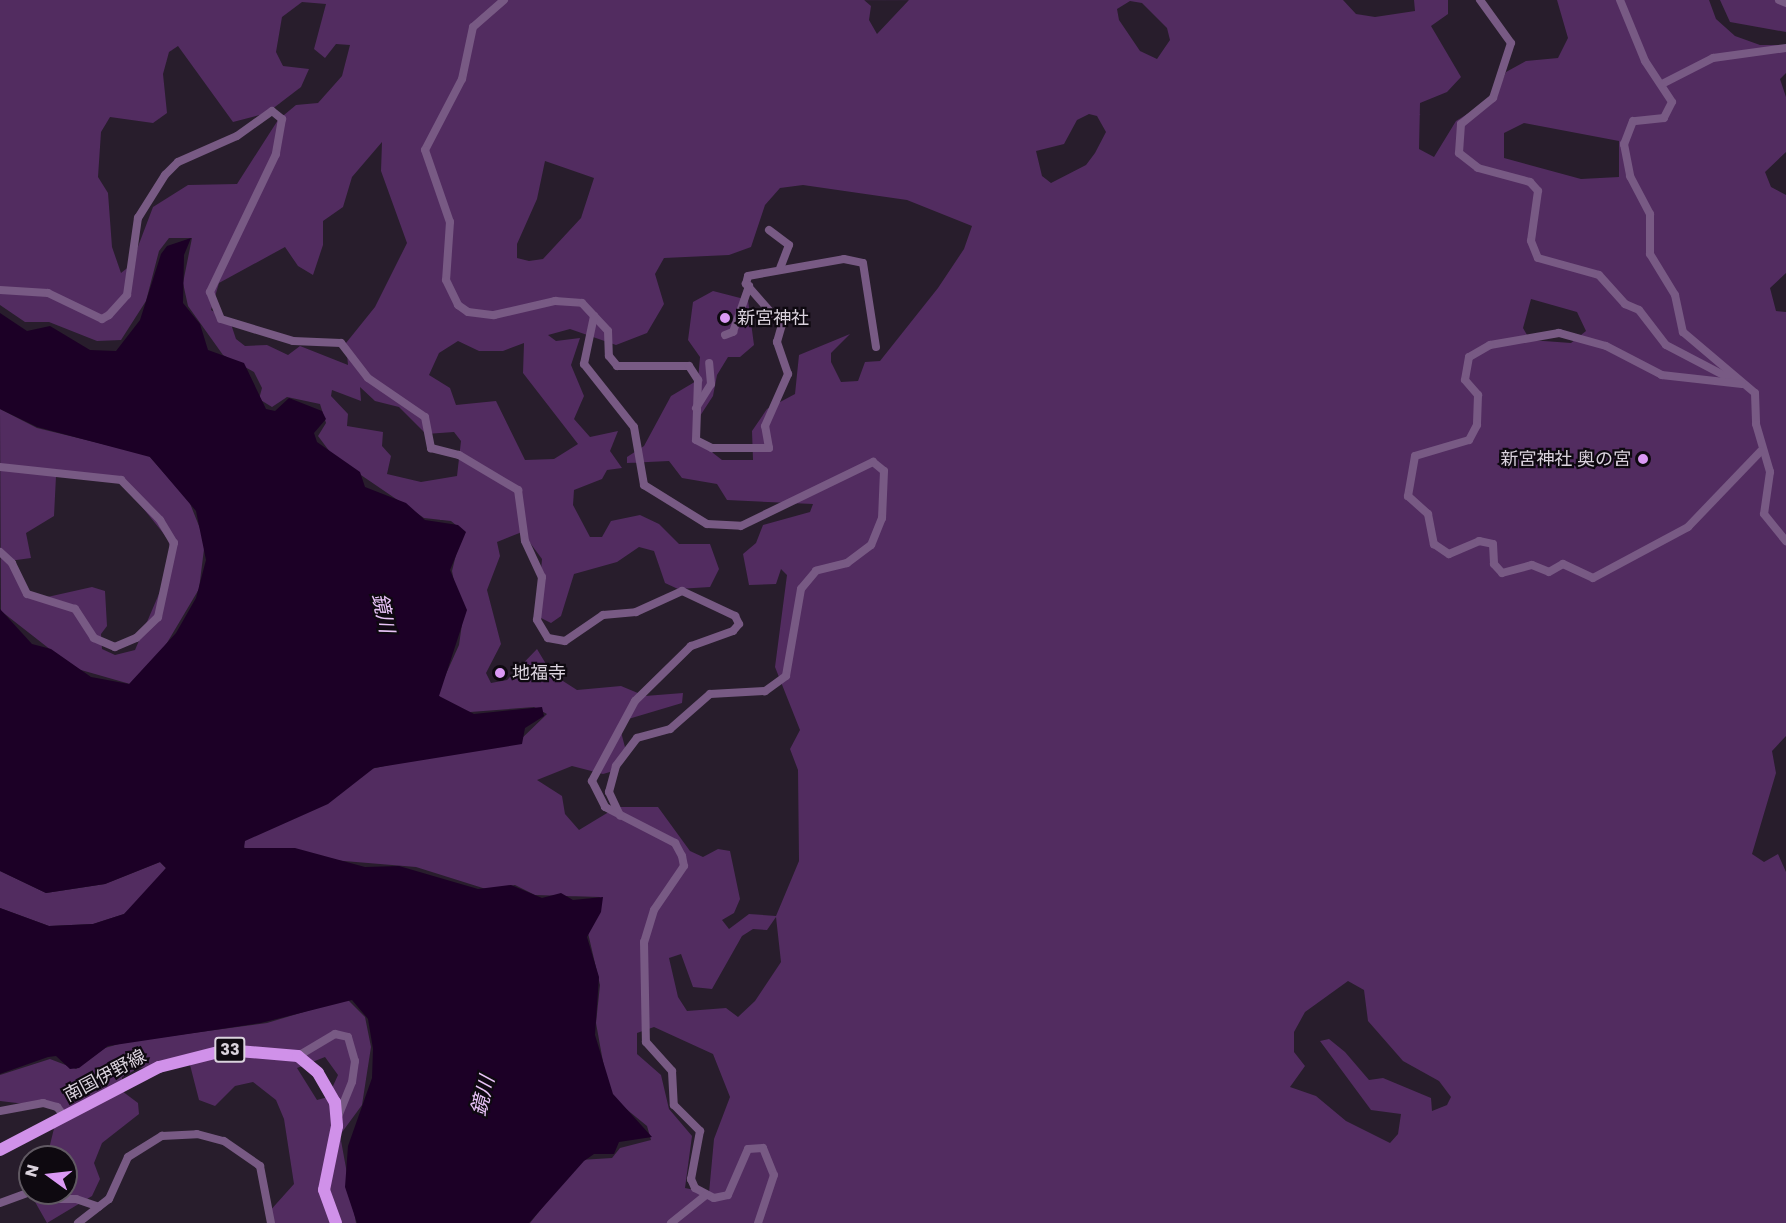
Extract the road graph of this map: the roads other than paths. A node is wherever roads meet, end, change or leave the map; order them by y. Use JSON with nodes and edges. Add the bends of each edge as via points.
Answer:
{"nodes":[{"id":1,"x":504,"y":0,"type":"edge"},
{"id":2,"x":1480,"y":0,"type":"edge"},
{"id":3,"x":1620,"y":0,"type":"edge"},
{"id":4,"x":1779,"y":0,"type":"edge"},
{"id":5,"x":1786,"y":3,"type":"edge"},
{"id":6,"x":1786,"y":48,"type":"edge"},
{"id":7,"x":1664,"y":82,"type":"junction"},
{"id":8,"x":769,"y":230,"type":"dead end"},
{"id":9,"x":780,"y":269,"type":"junction"},
{"id":10,"x":749,"y":286,"type":"junction"},
{"id":11,"x":0,"y":290,"type":"edge"},
{"id":12,"x":594,"y":316,"type":"junction"},
{"id":13,"x":725,"y":335,"type":"dead end"},
{"id":14,"x":876,"y":347,"type":"dead end"},
{"id":15,"x":709,"y":363,"type":"dead end"},
{"id":16,"x":1742,"y":384,"type":"junction"},
{"id":17,"x":696,"y":410,"type":"junction"},
{"id":18,"x":1761,"y":451,"type":"junction"},
{"id":19,"x":0,"y":467,"type":"edge"},
{"id":20,"x":1786,"y":542,"type":"edge"},
{"id":21,"x":0,"y":552,"type":"edge"},
{"id":22,"x":620,"y":817,"type":"junction"},
{"id":23,"x":298,"y":1056,"type":"junction"},
{"id":24,"x":0,"y":1110,"type":"edge"},
{"id":25,"x":338,"y":1116,"type":"junction"},
{"id":26,"x":66,"y":1117,"type":"junction"},
{"id":27,"x":0,"y":1150,"type":"edge"},
{"id":28,"x":706,"y":1195,"type":"junction"},
{"id":29,"x":18,"y":1196,"type":"edge"},
{"id":30,"x":0,"y":1203,"type":"edge"},
{"id":31,"x":78,"y":1204,"type":"edge"},
{"id":32,"x":99,"y":1207,"type":"junction"},
{"id":33,"x":78,"y":1223,"type":"edge"},
{"id":34,"x":271,"y":1223,"type":"edge"},
{"id":35,"x":336,"y":1223,"type":"edge"},
{"id":36,"x":671,"y":1223,"type":"edge"},
{"id":37,"x":758,"y":1223,"type":"edge"}],
"edges":[{"from":1,"to":12,"type":"street","via":[[472,27],[462,79],[425,150],[450,222],[448,289],[468,312],[494,315],[567,300],[582,303]]},
{"from":2,"to":16,"type":"street","via":[[1512,43],[1493,98],[1461,124],[1459,153],[1478,168],[1530,182],[1538,191],[1531,241],[1538,258],[1599,275],[1624,304],[1647,319],[1666,345]]},
{"from":3,"to":7,"type":"street","via":[[1645,61]]},
{"from":4,"to":5,"type":"street"},
{"from":6,"to":7,"type":"street","via":[[1713,58]]},
{"from":7,"to":16,"type":"street","via":[[1672,102],[1669,114],[1633,121],[1624,144],[1625,160],[1650,214],[1650,254],[1675,295],[1683,332]]},
{"from":8,"to":9,"type":"street","via":[[789,245]]},
{"from":9,"to":10,"type":"street","via":[[752,273]]},
{"from":9,"to":14,"type":"street","via":[[844,259],[863,263]]},
{"from":10,"to":13,"type":"street","via":[[733,332]]},
{"from":10,"to":17,"type":"street","via":[[782,325],[777,342],[788,374],[765,426],[770,446],[754,450],[701,444],[696,440]]},
{"from":11,"to":22,"type":"street","via":[[48,293],[102,319],[109,315],[127,295],[138,218],[165,175],[178,162],[237,136],[272,111],[282,119],[276,154],[260,194],[215,272],[210,292],[221,319],[293,341],[341,342],[369,378],[425,417],[431,448],[459,455],[518,490],[525,541],[542,577],[537,620],[548,638],[565,640],[603,615],[636,612],[682,591],[738,620],[733,631],[691,646],[675,659],[622,717],[592,781],[605,807]]},
{"from":12,"to":17,"type":"street","via":[[608,331],[609,356],[617,366],[689,366],[698,380]]},
{"from":12,"to":22,"type":"street","via":[[584,364],[634,428],[644,485],[707,524],[741,526],[873,462],[885,471],[875,540],[847,562],[816,571],[801,589],[786,676],[765,691],[710,694],[670,729],[629,746],[609,792]]},
{"from":15,"to":17,"type":"street","via":[[711,384]]},
{"from":16,"to":18,"type":"street","via":[[1755,393]]},
{"from":16,"to":18,"type":"street","via":[[1662,375],[1606,346],[1559,333],[1490,345],[1469,357],[1465,380],[1478,394],[1477,425],[1469,440],[1415,456],[1408,496],[1428,514],[1434,544],[1449,554],[1479,541],[1493,544],[1494,564],[1502,573],[1532,565],[1549,572],[1563,564],[1593,578],[1688,527]]},
{"from":18,"to":20,"type":"street","via":[[1770,472],[1764,514]]},
{"from":19,"to":21,"type":"street","via":[[121,480],[160,520],[174,543],[158,617],[136,638],[115,646],[94,638],[75,609],[27,594],[12,563]]},
{"from":22,"to":28,"type":"street","via":[[675,843],[682,856],[684,866],[646,932],[643,1027],[650,1049],[672,1071],[674,1105],[700,1131],[691,1179]]},
{"from":23,"to":25,"type":"main road","via":[[329,1087]]},
{"from":23,"to":25,"type":"street","via":[[335,1034],[348,1037],[355,1061],[352,1082]]},
{"from":23,"to":26,"type":"main road","name":"南国伊野線","number":"33","via":[[226,1050],[177,1062],[133,1077]]},
{"from":24,"to":26,"type":"street","via":[[43,1103],[57,1107]]},
{"from":25,"to":35,"type":"main road","via":[[324,1190]]},
{"from":26,"to":27,"type":"main road","name":"南国伊野線","number":"33"},
{"from":28,"to":36,"type":"street"},
{"from":28,"to":37,"type":"street","via":[[728,1195],[748,1149],[762,1148],[774,1174]]},
{"from":29,"to":30,"type":"street"},
{"from":31,"to":32,"type":"street"},
{"from":32,"to":33,"type":"street"},
{"from":32,"to":34,"type":"street","via":[[115,1190],[128,1157],[147,1142],[197,1134],[224,1141],[260,1166]]}]}
